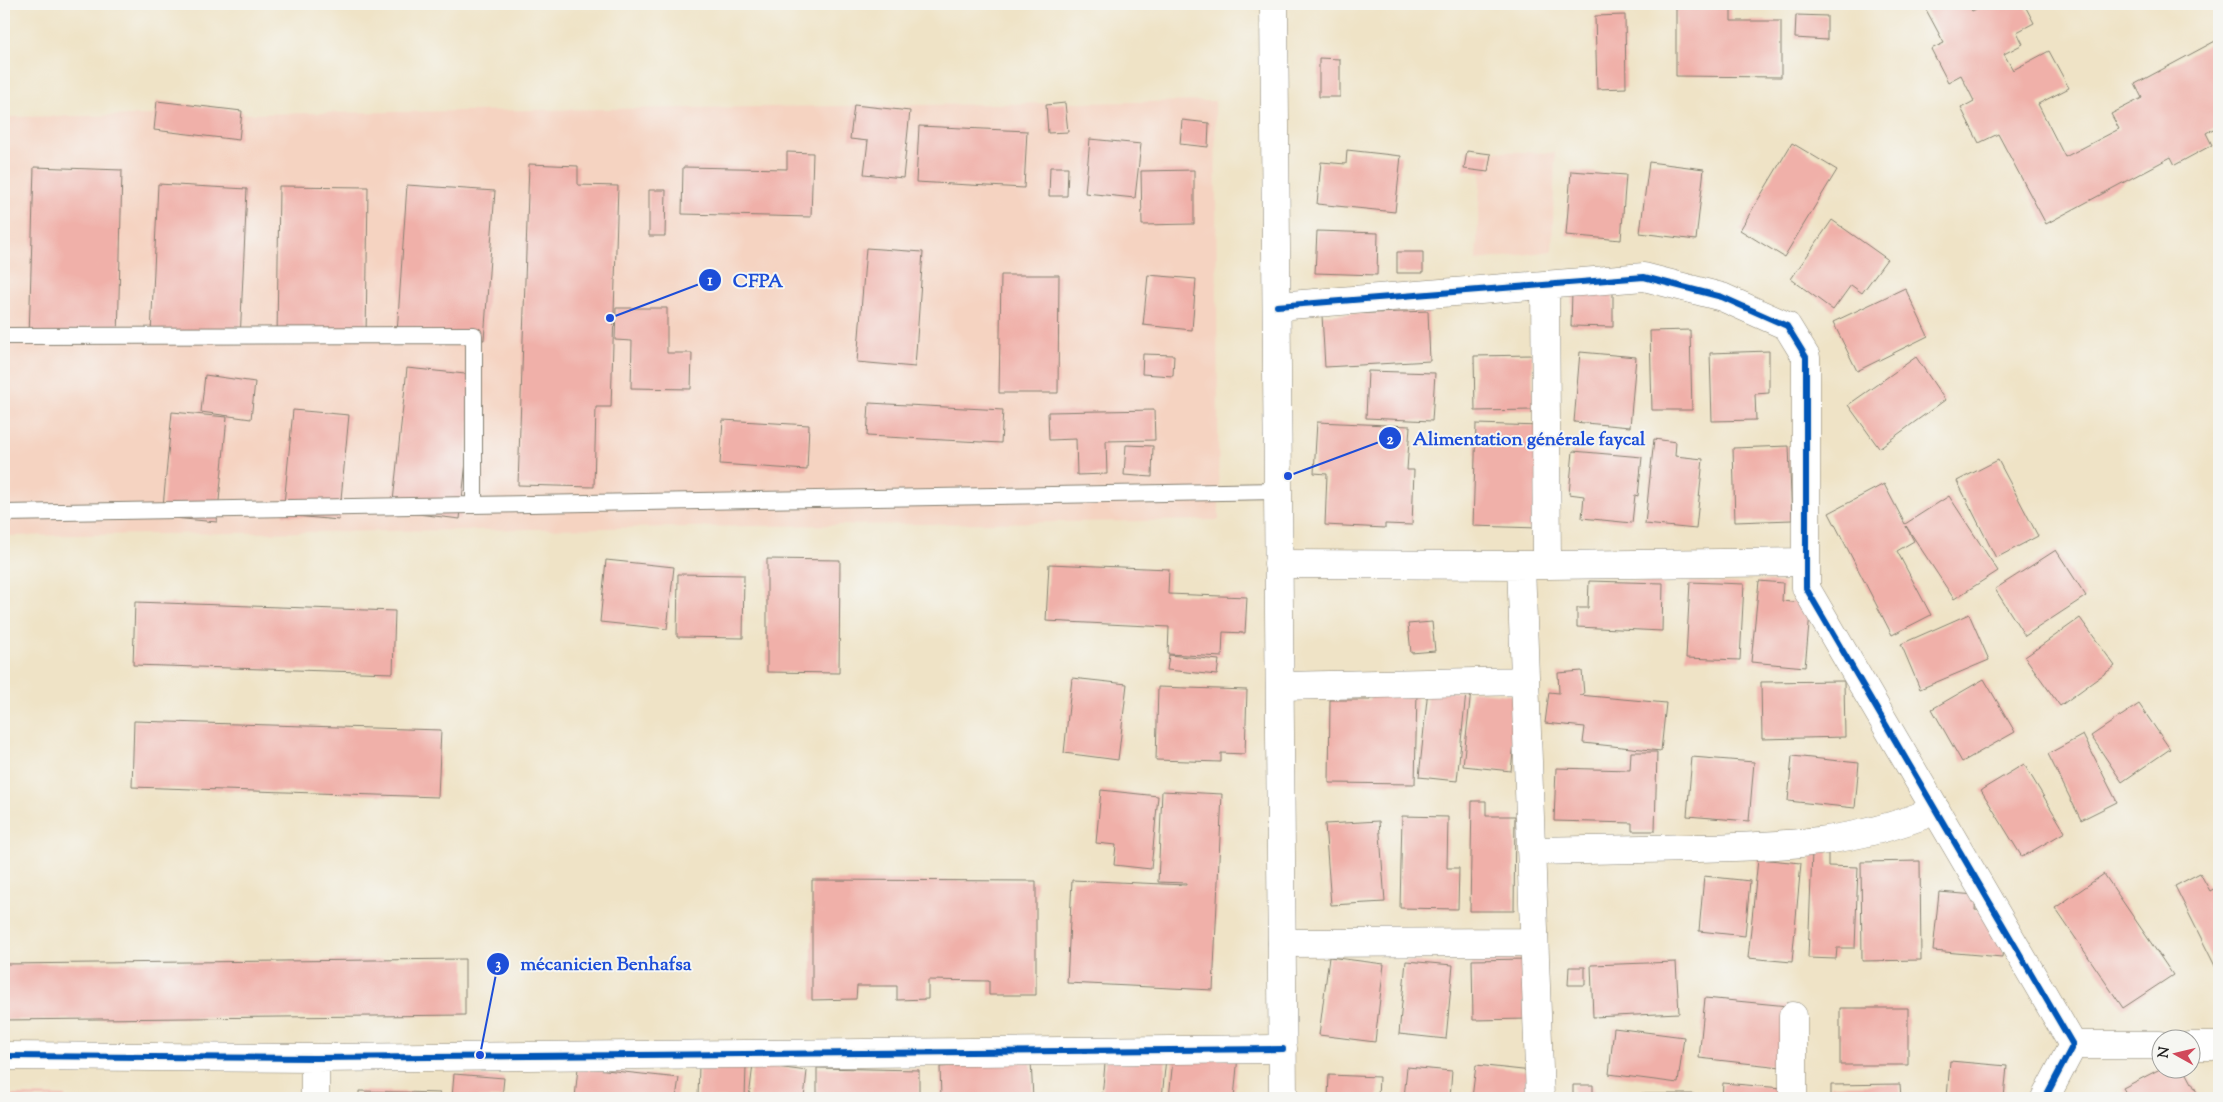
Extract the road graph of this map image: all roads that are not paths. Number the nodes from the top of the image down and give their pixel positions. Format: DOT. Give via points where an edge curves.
graph roads {
  1 [pos="1274,4"];
  2 [pos="1545,285"];
  3 [pos="1277,306"];
  4 [pos="4,336"];
  5 [pos="1278,491"];
  6 [pos="474,505"];
  7 [pos="4,513"];
  8 [pos="1806,562"];
  9 [pos="1278,564"];
  10 [pos="1534,565"];
  11 [pos="1525,681"];
  12 [pos="1280,686"];
  13 [pos="1936,810"];
  14 [pos="1531,851"];
  15 [pos="1534,942"];
  16 [pos="1282,943"];
  17 [pos="1793,1016"];
  18 [pos="2073,1045"];
  19 [pos="2150,1045"];
  20 [pos="2200,1046"];
  21 [pos="2219,1046"];
  22 [pos="1283,1049"];
  23 [pos="4,1056"];
  24 [pos="315,1058"];
  25 [pos="315,1098"];
  26 [pos="1283,1098"];
  27 [pos="1540,1098"];
  28 [pos="1793,1098"];
  29 [pos="2045,1098"];
  1 -- 3 [label="street"];
  2 -- 3 [label="street"];
  2 -- 8 [label="street" via="1644,277 1722,297 1787,326 1806,358"];
  2 -- 10 [label="street"];
  3 -- 5 [label="street"];
  4 -- 6 [label="lane" via="474,335"];
  5 -- 6 [label="lane"];
  5 -- 9 [label="street"];
  6 -- 7 [label="lane"];
  8 -- 10 [label="street"];
  8 -- 13 [label="street" via="1806,588"];
  9 -- 10 [label="street"];
  9 -- 12 [label="street"];
  10 -- 11 [label="street"];
  11 -- 12 [label="street"];
  11 -- 14 [label="street"];
  12 -- 16 [label="street"];
  13 -- 14 [label="street" via="1894,826 1790,846"];
  13 -- 18 [label="street"];
  14 -- 15 [label="street"];
  15 -- 16 [label="street"];
  15 -- 27 [label="street"];
  16 -- 22 [label="street"];
  17 -- 28 [label="street"];
  18 -- 19 [label="street"];
  18 -- 29 [label="street"];
  20 -- 21 [label="street"];
  22 -- 24 [label="street"];
  22 -- 26 [label="street"];
  23 -- 24 [label="street"];
  24 -- 25 [label="street"];
}
